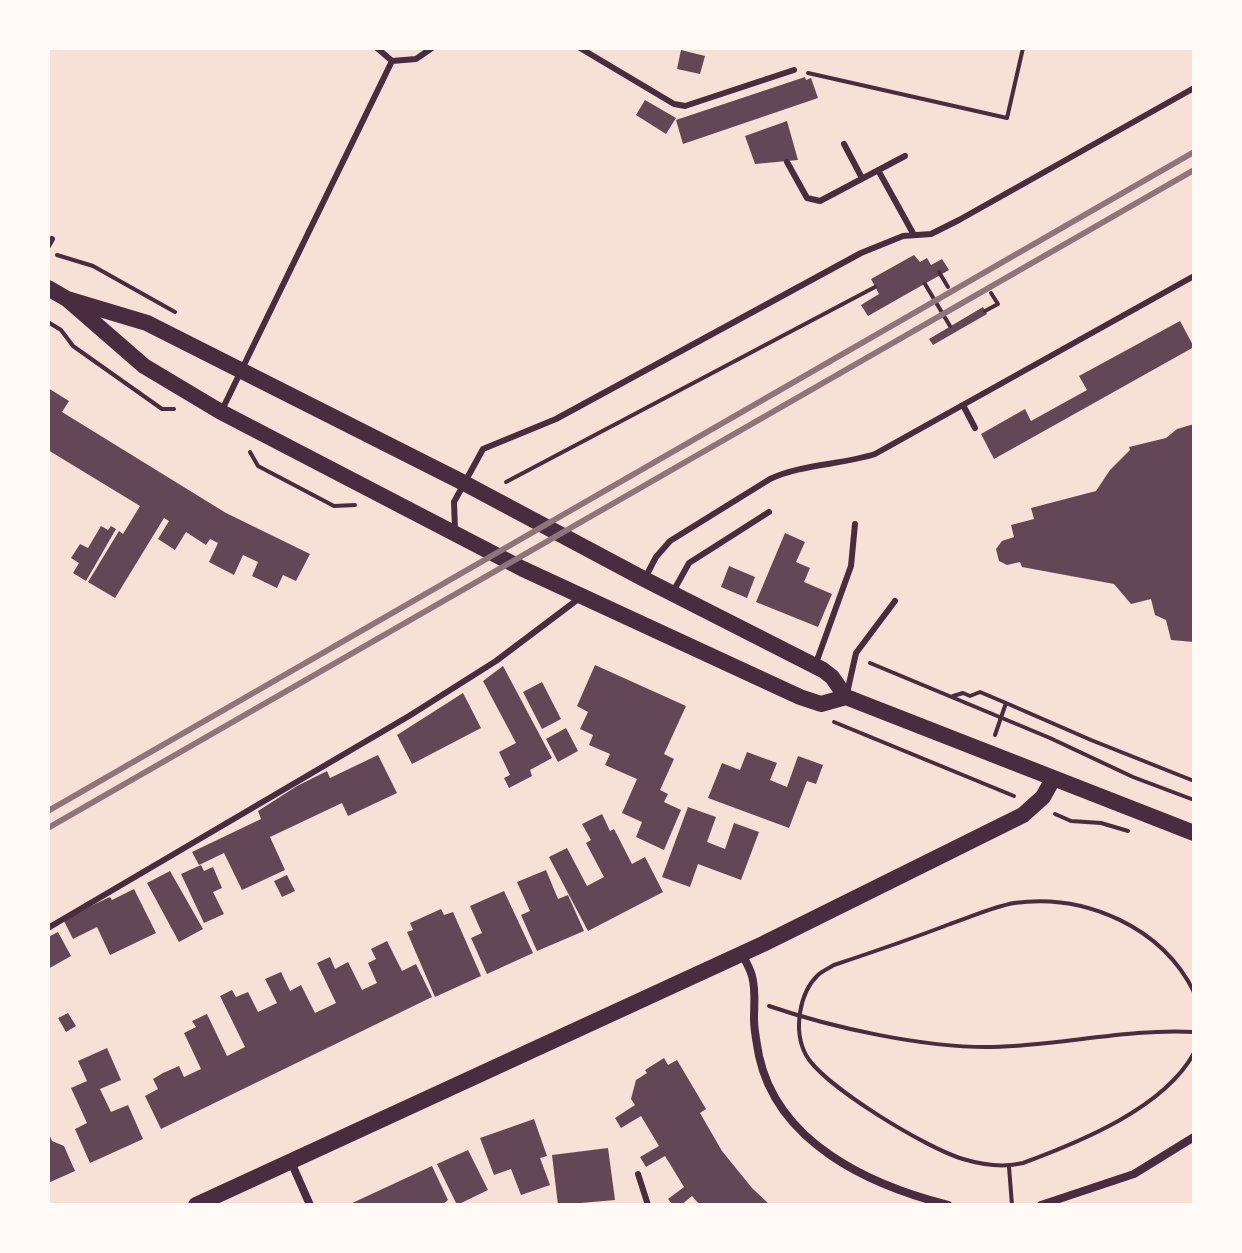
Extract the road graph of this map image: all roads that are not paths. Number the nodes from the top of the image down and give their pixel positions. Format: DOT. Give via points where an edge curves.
graph roads {
  1 [pos="377,48"];
  2 [pos="432,48"];
  3 [pos="580,48"];
  4 [pos="392,61"];
  5 [pos="794,70"];
  6 [pos="1194,88"];
  7 [pos="844,144"];
  8 [pos="905,156"];
  9 [pos="787,162"];
  10 [pos="878,170"];
  11 [pos="862,178"];
  12 [pos="914,235"];
  13 [pos="52,239"];
  14 [pos="48,246"];
  15 [pos="1194,276"];
  16 [pos="48,288"];
  17 [pos="67,299"];
  18 [pos="242,370"];
  19 [pos="963,405"];
  20 [pos="221,412"];
  21 [pos="975,428"];
  22 [pos="464,483"];
  23 [pos="769,512"];
  24 [pos="855,524"];
  25 [pos="455,532"];
  26 [pos="644,579"];
  27 [pos="672,593"];
  28 [pos="581,596"];
  29 [pos="895,601"];
  30 [pos="815,666"];
  31 [pos="846,697"];
  32 [pos="1053,779"];
  33 [pos="1194,833"];
  34 [pos="48,928"];
  35 [pos="742,953"];
  36 [pos="1194,1137"];
  37 [pos="291,1161"];
  38 [pos="638,1174"];
  39 [pos="196,1205"];
  40 [pos="310,1205"];
  41 [pos="648,1205"];
  42 [pos="948,1205"];
  43 [pos="1041,1205"];
  1 -- 4 [label="lane"];
  2 -- 4 [label="lane" via="416,59"];
  3 -- 5 [label="lane" via="685,106"];
  4 -- 18 [label="lane"];
  6 -- 12 [label="lane" via="996,201 931,234"];
  7 -- 11 [label="lane"];
  8 -- 10 [label="lane"];
  9 -- 11 [label="lane" via="813,201"];
  10 -- 11 [label="lane"];
  10 -- 12 [label="lane"];
  12 -- 22 [label="lane" via="861,253 556,419 483,449"];
  13 -- 14 [label="lane"];
  15 -- 19 [label="lane"];
  16 -- 17 [label="main road"];
  17 -- 18 [label="main road" via="147,323"];
  17 -- 20 [label="main road" via="144,366"];
  18 -- 20 [label="lane"];
  18 -- 22 [label="main road"];
  19 -- 21 [label="lane"];
  19 -- 26 [label="lane" via="875,454 770,479 670,541"];
  20 -- 25 [label="main road"];
  22 -- 25 [label="lane" via="454,502"];
  22 -- 26 [label="main road"];
  23 -- 27 [label="lane" via="689,563"];
  24 -- 30 [label="lane" via="851,566"];
  25 -- 28 [label="main road"];
  26 -- 27 [label="main road"];
  27 -- 30 [label="main road"];
  28 -- 31 [label="main road" via="800,697 821,704"];
  28 -- 34 [label="lane" via="496,661 409,716"];
  29 -- 31 [label="lane" via="856,653"];
  30 -- 31 [label="main road" via="832,677"];
  31 -- 32 [label="main road"];
  32 -- 33 [label="main road"];
  32 -- 35 [label="main road" via="1023,815"];
  35 -- 37 [label="main road"];
  35 -- 42 [label="street" via="752,976 760,1059 789,1119 811,1142 883,1185"];
  36 -- 43 [label="street" via="1134,1174"];
  37 -- 39 [label="main road"];
  37 -- 40 [label="street"];
  38 -- 41 [label="lane"];
}
